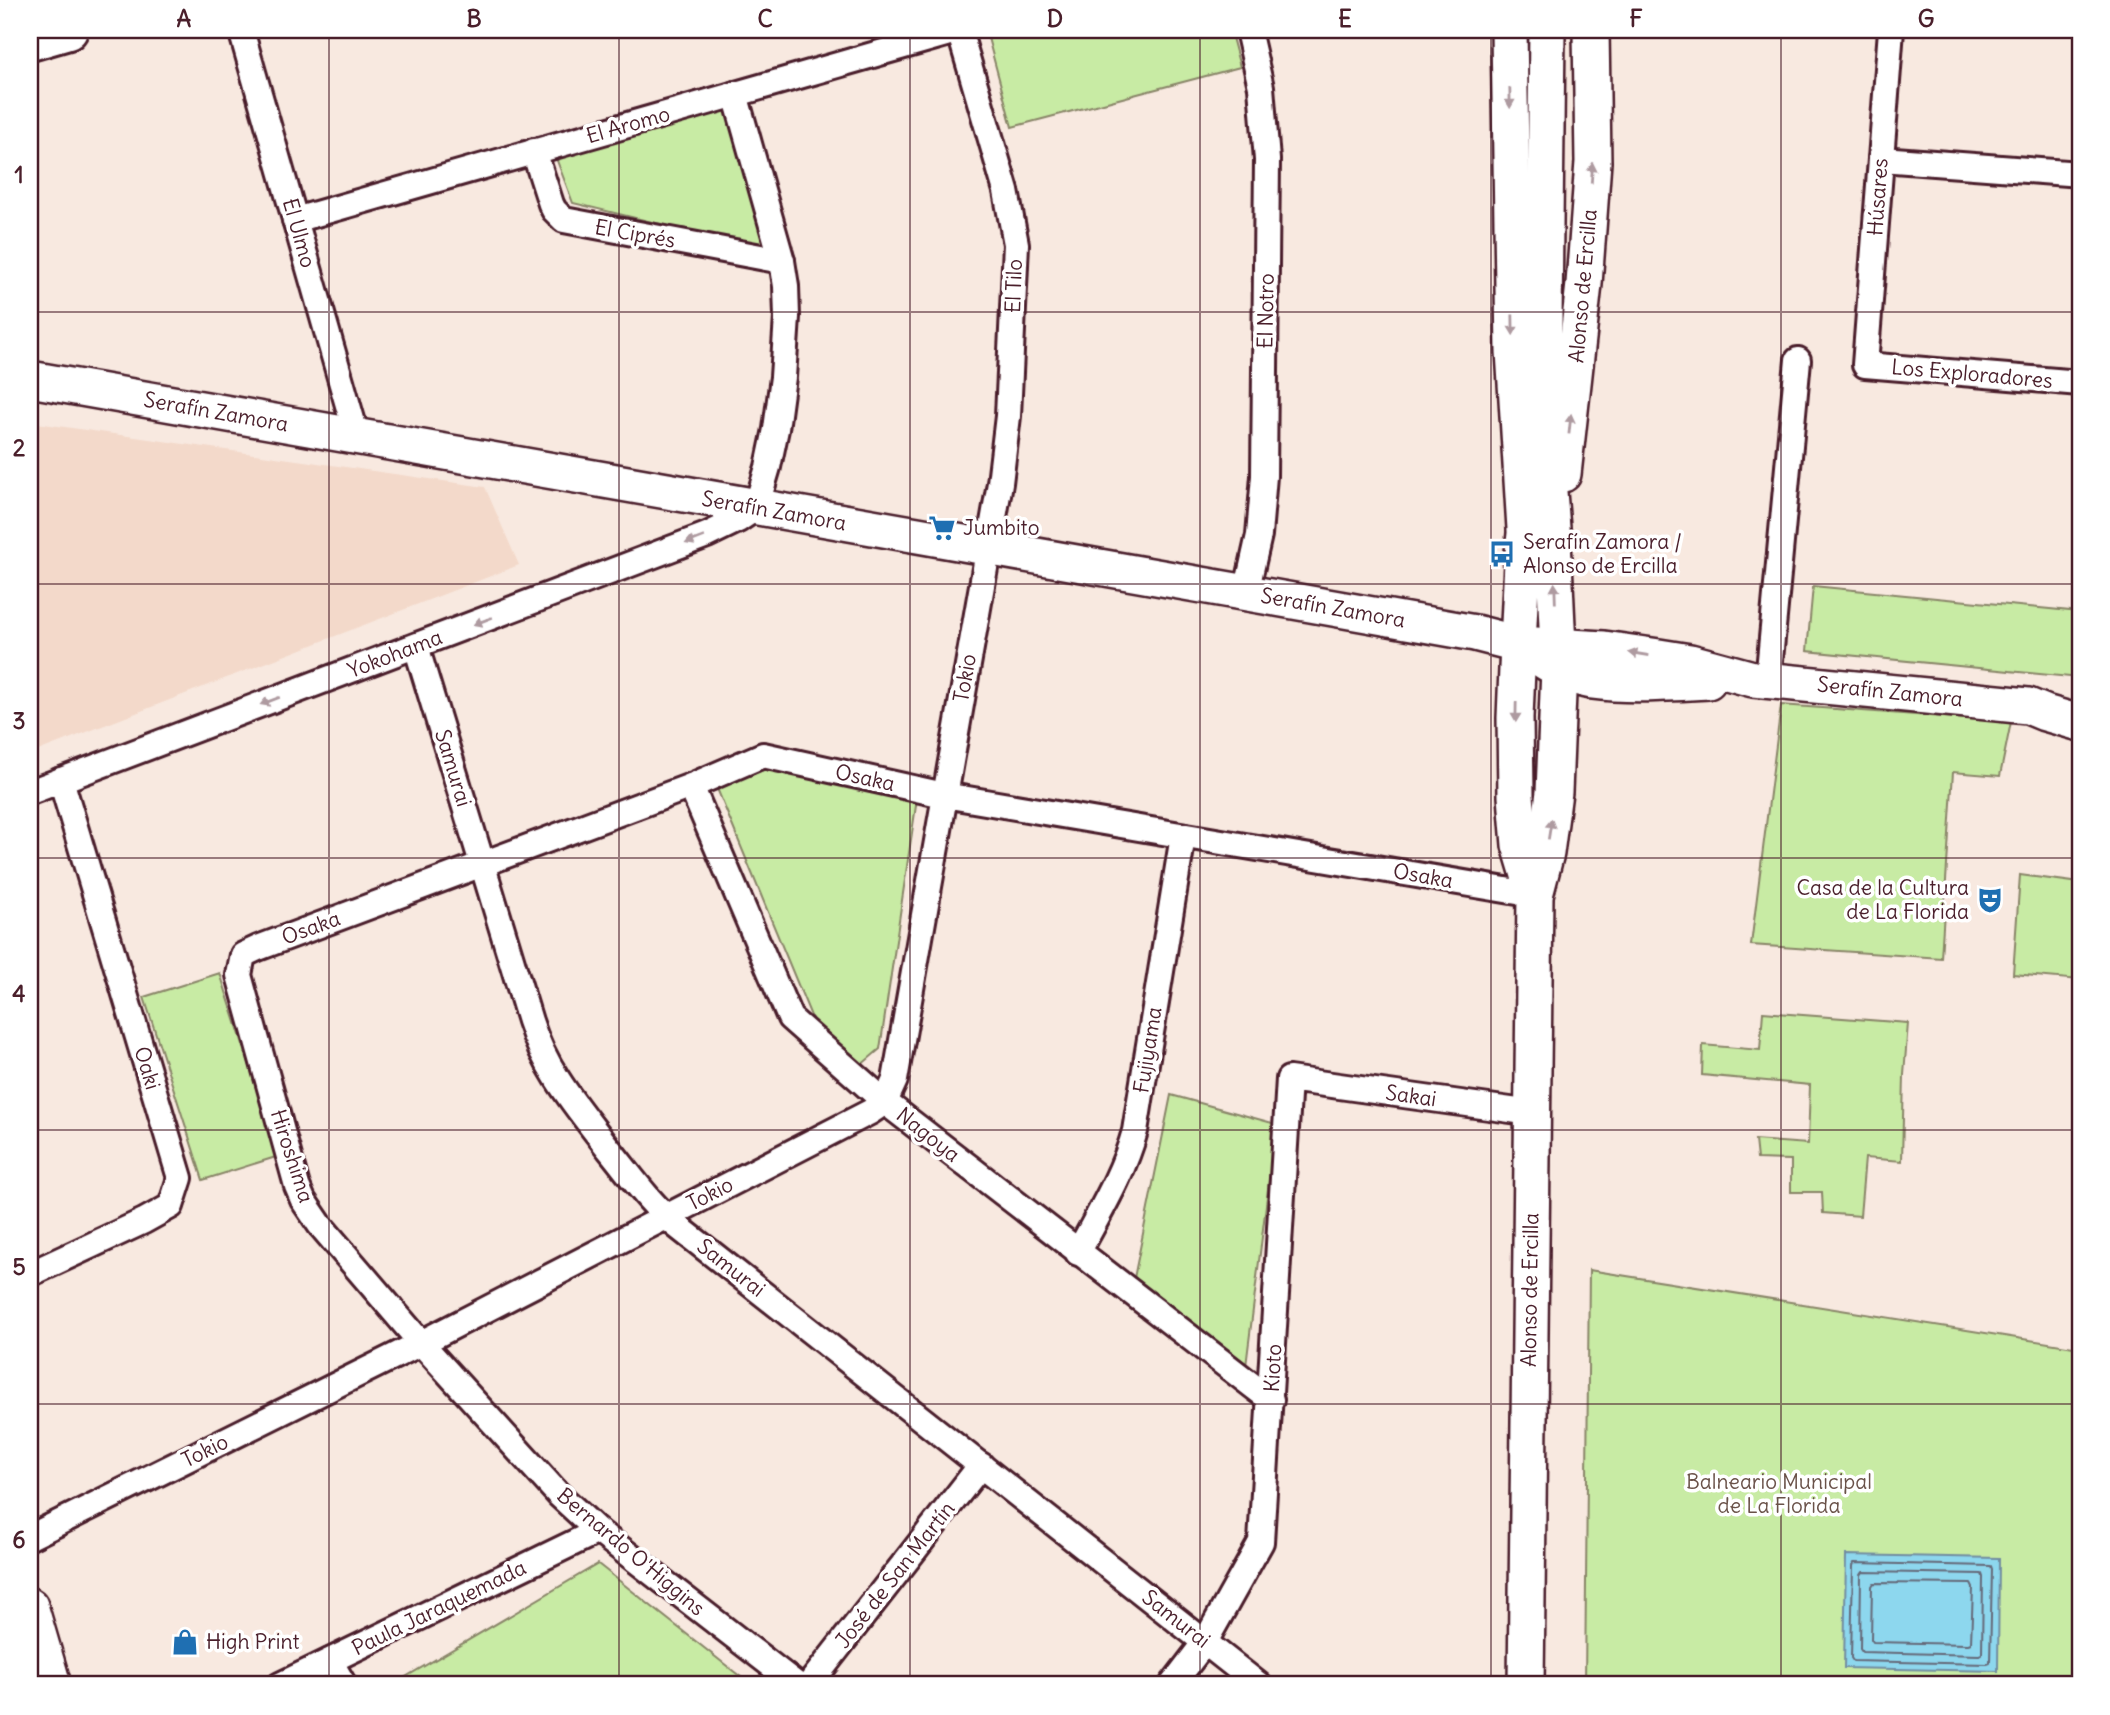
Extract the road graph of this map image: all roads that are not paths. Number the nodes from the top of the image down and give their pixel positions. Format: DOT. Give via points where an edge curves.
graph roads {
  1 [pos="241,30"];
  2 [pos="960,30"];
  3 [pos="1248,30"];
  4 [pos="1509,30"];
  5 [pos="1547,30"];
  6 [pos="1591,30"];
  7 [pos="1891,30"];
  8 [pos="735,94"];
  9 [pos="534,151"];
  10 [pos="1881,159"];
  11 [pos="2080,174"];
  12 [pos="295,220"];
  13 [pos="782,261"];
  14 [pos="1797,360"];
  15 [pos="1864,365"];
  16 [pos="30,379"];
  17 [pos="2080,383"];
  18 [pos="357,437"];
  19 [pos="756,508"];
  20 [pos="1539,535"];
  21 [pos="988,548"];
  22 [pos="1246,593"];
  23 [pos="1518,644"];
  24 [pos="416,646"];
  25 [pos="1558,658"];
  26 [pos="1761,680"];
  27 [pos="2080,698"];
  28 [pos="2028,706"];
  29 [pos="2080,723"];
  30 [pos="61,780"];
  31 [pos="691,786"];
  32 [pos="30,792"];
  33 [pos="944,795"];
  34 [pos="1183,836"];
  35 [pos="482,864"];
  36 [pos="1535,895"];
  37 [pos="239,975"];
  38 [pos="1289,1079"];
  39 [pos="885,1102"];
  40 [pos="1532,1112"];
  41 [pos="666,1216"];
  42 [pos="1078,1252"];
  43 [pos="30,1274"];
  44 [pos="421,1343"];
  45 [pos="1271,1400"];
  46 [pos="981,1465"];
  47 [pos="598,1531"];
  48 [pos="30,1537"];
  49 [pos="30,1606"];
  50 [pos="1205,1642"];
  51 [pos="330,1661"];
  52 [pos="54,1685"];
  53 [pos="280,1685"];
  54 [pos="344,1685"];
  55 [pos="797,1685"];
  56 [pos="809,1685"];
  57 [pos="1172,1685"];
  58 [pos="1259,1685"];
  59 [pos="1526,1685"];
  1 -- 12 [label="street, El Ulmo"];
  2 -- 8 [label="street, El Aromo"];
  2 -- 21 [label="street, El Tilo" via="1006,191 1016,244 1008,416"];
  3 -- 22 [label="street, El Notro" via="1261,87 1267,160 1264,476 1259,535"];
  4 -- 20 [label="street, Alonso de Ercilla, one-way" via="1514,351"];
  5 -- 20 [label="street, Alonso de Ercilla"];
  20 -- 6 [label="street, Alonso de Ercilla, one-way" via="1567,446 1592,162"];
  7 -- 10 [label="street, Húsares"];
  8 -- 9 [label="street, El Aromo"];
  8 -- 13 [label="street"];
  9 -- 12 [label="street, El Aromo"];
  9 -- 13 [label="street, El Ciprés" via="551,204 564,220"];
  10 -- 11 [label="street"];
  10 -- 15 [label="street, Húsares"];
  12 -- 18 [label="street, El Ulmo"];
  13 -- 19 [label="street" via="787,301 783,377 776,429"];
  14 -- 26 [label="street"];
  15 -- 17 [label="street, Los Exploradores"];
  16 -- 18 [label="street, Serafín Zamora"];
  18 -- 19 [label="street, Serafín Zamora"];
  19 -- 21 [label="street, Serafín Zamora"];
  19 -- 24 [label="street, Yokohama, one-way" via="707,535"];
  20 -- 23 [label="street, Alonso de Ercilla"];
  25 -- 20 [label="street, Alonso de Ercilla, one-way"];
  21 -- 22 [label="street, Serafín Zamora"];
  21 -- 33 [label="street, Tokio"];
  22 -- 23 [label="street, Serafín Zamora"];
  23 -- 25 [label="street, Serafín Zamora"];
  23 -- 36 [label="street, Alonso de Ercilla, one-way" via="1517,821"];
  24 -- 30 [label="street, Yokohama, one-way"];
  24 -- 35 [label="street, Samurai"];
  25 -- 26 [label="street, Serafín Zamora" via="1604,649"];
  36 -- 25 [label="street, Alonso de Ercilla, one-way" via="1554,792"];
  26 -- 28 [label="street, Serafín Zamora"];
  27 -- 28 [label="street, Serafín Zamora"];
  28 -- 29 [label="street, Serafín Zamora"];
  30 -- 32 [label="street, Yokohama"];
  30 -- 43 [label="street, Oaki" via="180,1178 171,1206"];
  31 -- 33 [label="street, Osaka" via="763,755"];
  31 -- 35 [label="street, Osaka"];
  31 -- 39 [label="street, Nagoya" via="790,1018"];
  33 -- 34 [label="street, Osaka"];
  33 -- 39 [label="street, Tokio" via="895,1080"];
  34 -- 36 [label="street, Osaka"];
  34 -- 42 [label="street, Fujiyama" via="1135,1131 1120,1175"];
  35 -- 37 [label="street, Osaka" via="258,948 243,955"];
  35 -- 41 [label="street, Samurai" via="542,1055 558,1083"];
  36 -- 40 [label="street, Alonso de Ercilla"];
  37 -- 44 [label="street, Hiroshima" via="303,1200"];
  38 -- 40 [label="street, Sakai"];
  38 -- 45 [label="street, Kioto"];
  39 -- 41 [label="street, Tokio"];
  39 -- 42 [label="street, Nagoya"];
  40 -- 59 [label="street, Alonso de Ercilla"];
  41 -- 44 [label="street, Tokio"];
  41 -- 46 [label="street, Samurai"];
  42 -- 45 [label="street, Nagoya"];
  44 -- 47 [label="street, Bernardo O'Higgins" via="559,1495"];
  44 -- 48 [label="street, Tokio"];
  45 -- 50 [label="street, Kioto" via="1261,1542"];
  46 -- 50 [label="street, Samurai"];
  46 -- 56 [label="street, José de San Martín"];
  47 -- 51 [label="street, Paula Jaraquemada"];
  47 -- 55 [label="street, Bernardo O'Higgins"];
  49 -- 52 [label="street"];
  50 -- 57 [label="street, Kioto"];
  50 -- 58 [label="street, Samurai"];
  51 -- 53 [label="street, Paula Jaraquemada"];
  51 -- 54 [label="street"];
}
